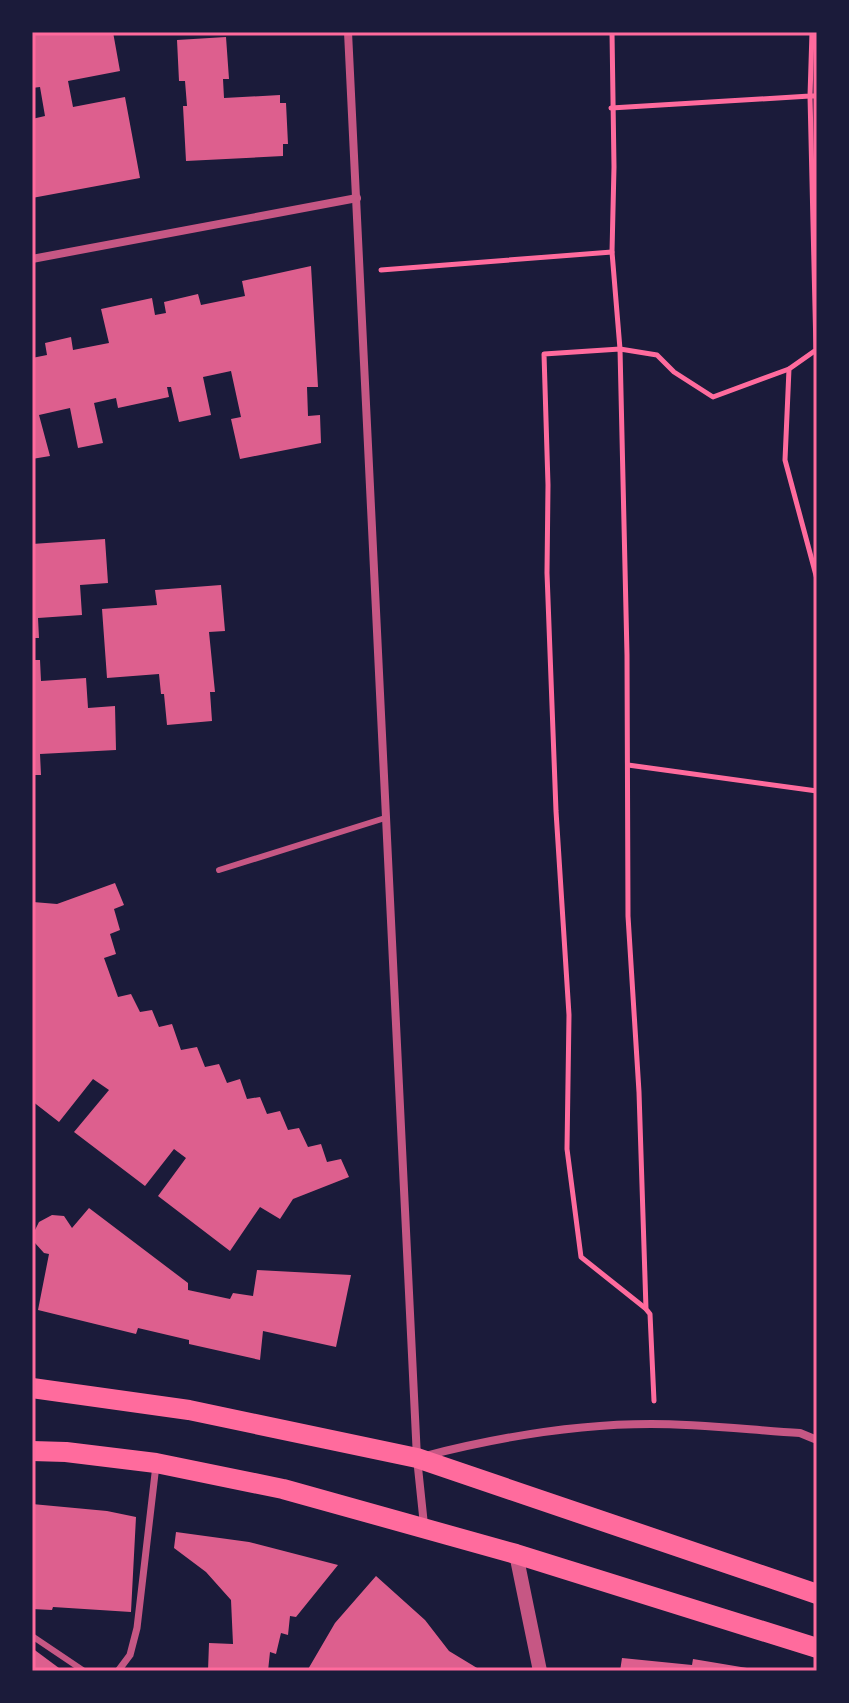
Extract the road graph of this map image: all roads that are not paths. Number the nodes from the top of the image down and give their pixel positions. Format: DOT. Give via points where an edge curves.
graph roads {
  1 [pos="348,32"];
  2 [pos="357,198"];
  3 [pos="32,259"];
  4 [pos="385,818"];
  5 [pos="219,870"];
  6 [pos="32,1388"];
  7 [pos="817,1440"];
  8 [pos="32,1451"];
  9 [pos="417,1458"];
  10 [pos="156,1463"];
  11 [pos="424,1528"];
  12 [pos="516,1554"];
  13 [pos="817,1594"];
  14 [pos="32,1636"];
  15 [pos="817,1648"];
  16 [pos="84,1671"];
  17 [pos="118,1671"];
  18 [pos="540,1671"];
  1 -- 2 [label="street"];
  2 -- 3 [label="street"];
  2 -- 4 [label="street"];
  4 -- 5 [label="lane"];
  4 -- 9 [label="street"];
  6 -- 9 [label="main road" via="189,1410"];
  7 -- 9 [label="street" via="771,1431 602,1426 504,1437"];
  8 -- 10 [label="main road"];
  9 -- 11 [label="street"];
  9 -- 13 [label="main road"];
  10 -- 11 [label="main road" via="283,1489"];
  10 -- 17 [label="street" via="137,1628 130,1655"];
  11 -- 12 [label="main road"];
  12 -- 15 [label="main road"];
  12 -- 18 [label="street"];
  14 -- 16 [label="lane"];
}
